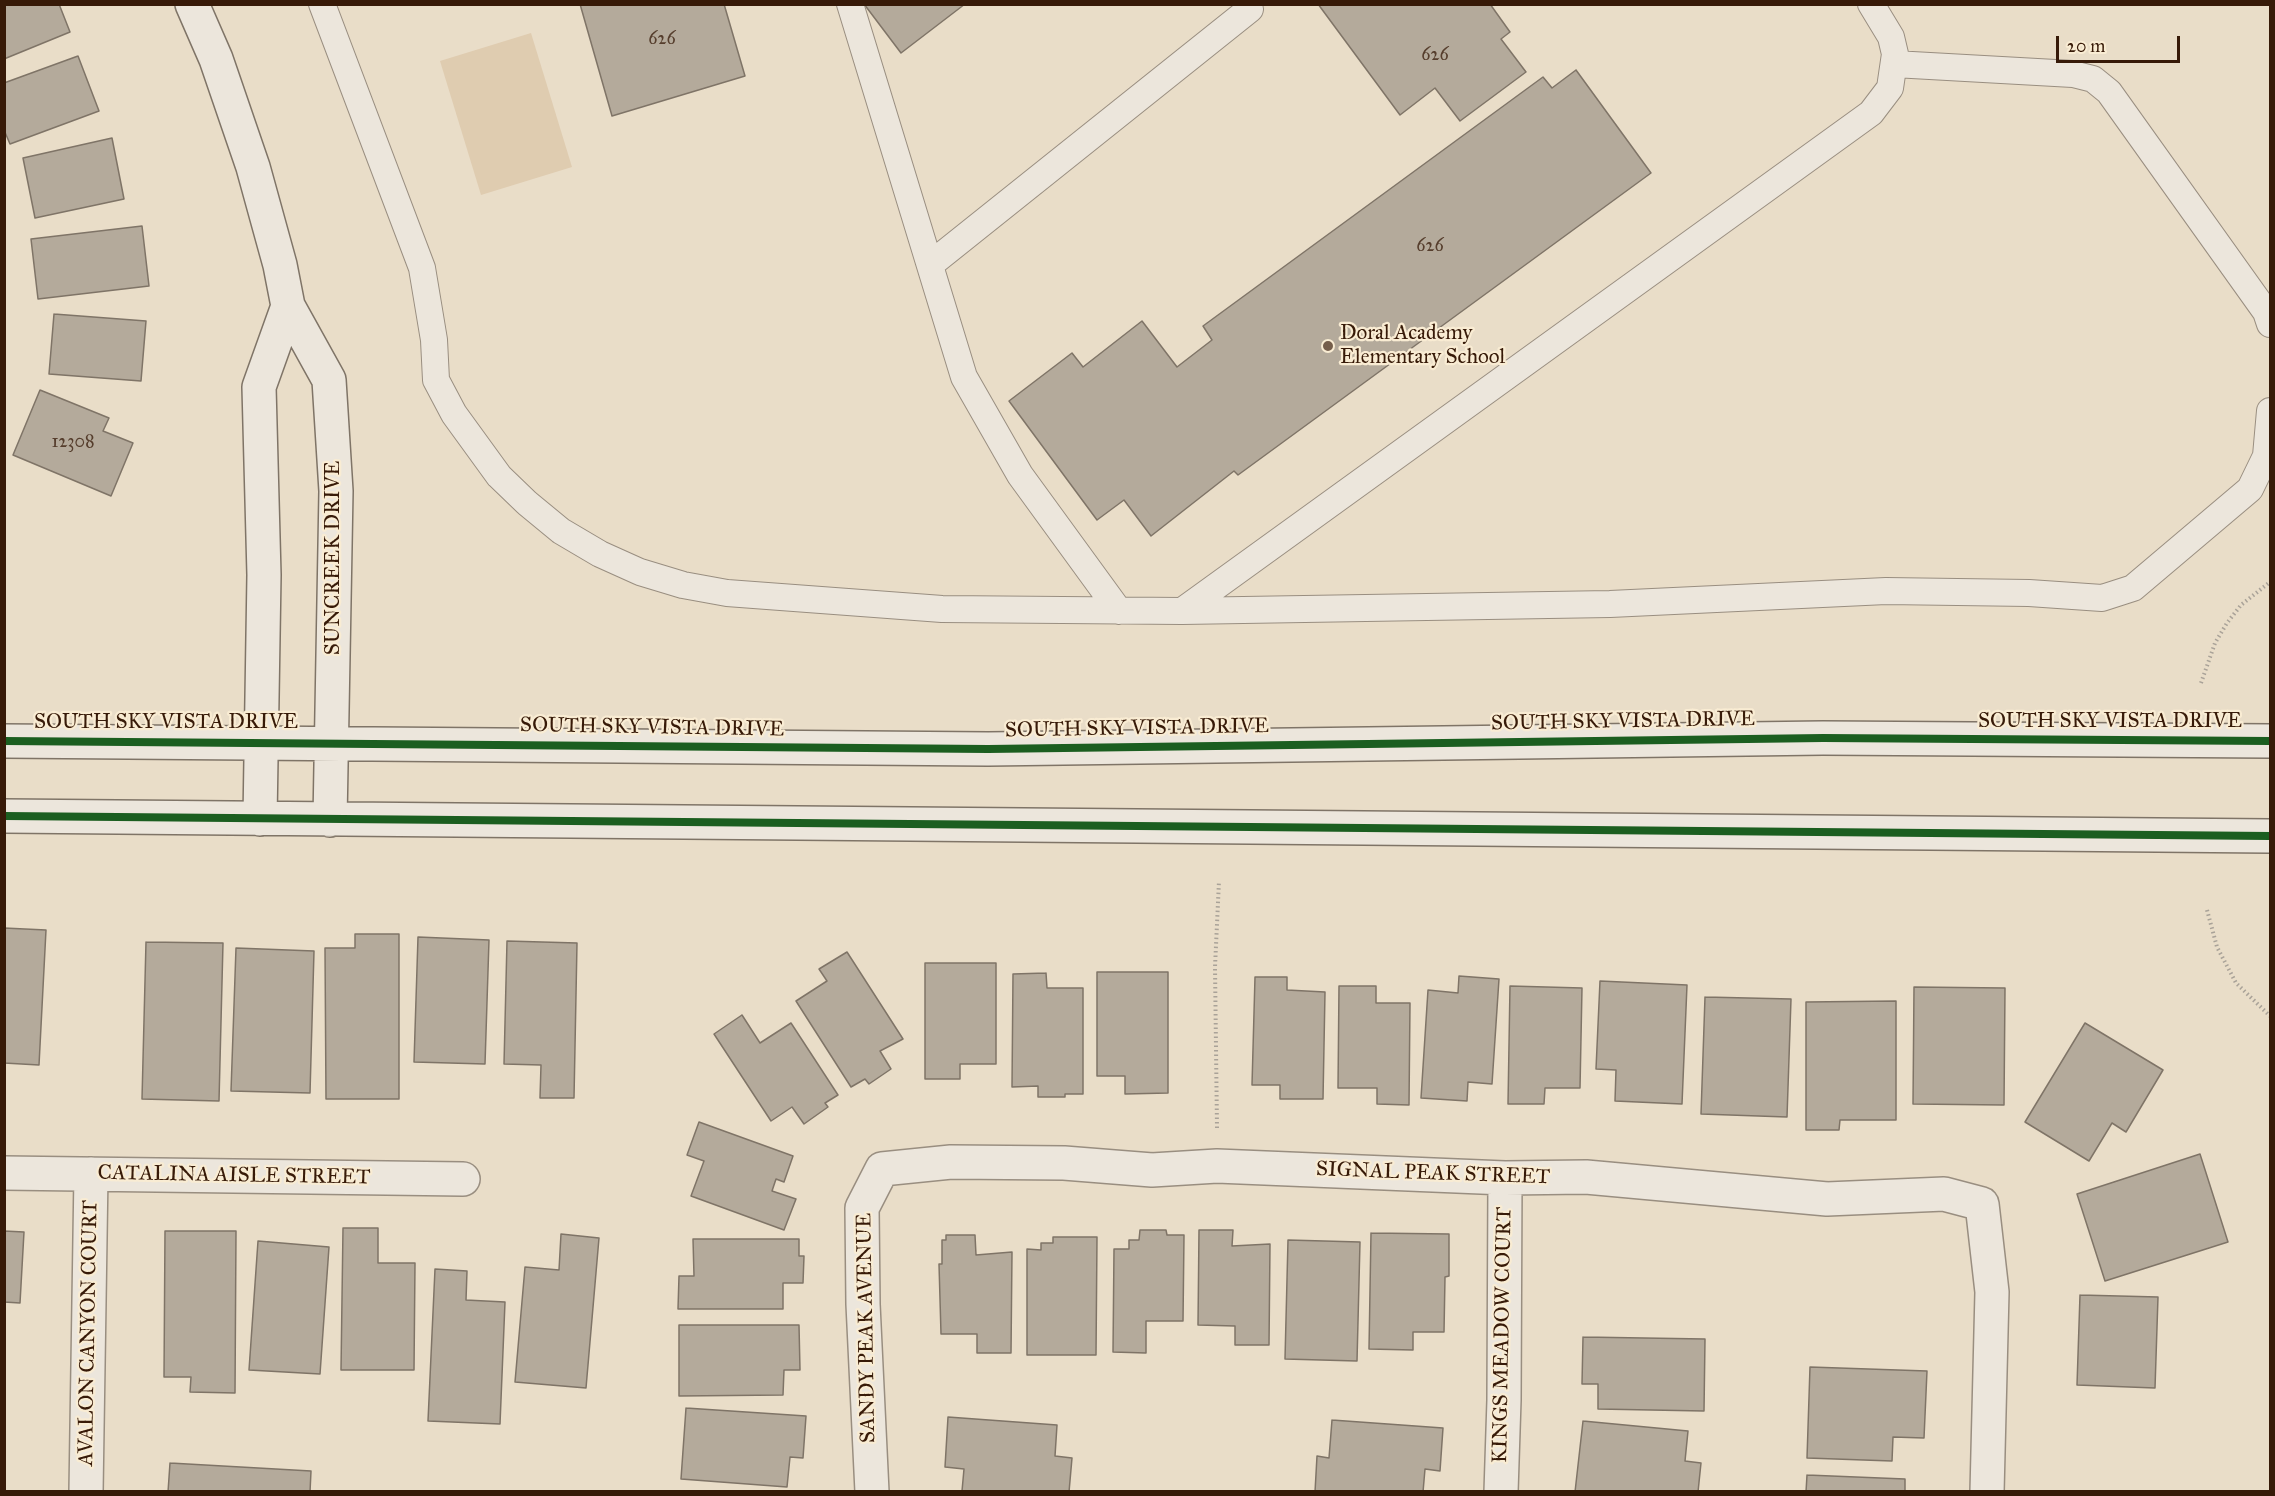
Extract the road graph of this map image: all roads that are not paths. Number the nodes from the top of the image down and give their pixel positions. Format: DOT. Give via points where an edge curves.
graph roads {
  1 [pos="192,4"];
  2 [pos="322,4"];
  3 [pos="850,4"];
  4 [pos="1871,4"];
  5 [pos="1250,9"];
  6 [pos="1894,63"];
  7 [pos="931,264"];
  8 [pos="288,306"];
  9 [pos="2271,324"];
  10 [pos="2271,411"];
  11 [pos="1119,611"];
  12 [pos="1182,611"];
  13 [pos="4,741"];
  14 [pos="2271,741"];
  15 [pos="261,742"];
  16 [pos="332,742"];
  17 [pos="4,816"];
  18 [pos="260,819"];
  19 [pos="330,820"];
  20 [pos="2271,836"];
  21 [pos="882,1169"];
  22 [pos="4,1173"];
  23 [pos="91,1174"];
  24 [pos="1505,1178"];
  25 [pos="463,1179"];
  26 [pos="86,1491"];
  27 [pos="872,1491"];
  28 [pos="1501,1491"];
  29 [pos="1987,1491"];
  1 -- 8 [label="main road, SUNCREEK DRIVE" via="216,59 253,167"];
  2 -- 11 [label="lane" via="419,259 427,293 436,380 454,414 500,476 561,531 640,572 727,593 942,609"];
  3 -- 7 [label="lane"];
  4 -- 6 [label="lane" via="1891,37"];
  5 -- 7 [label="lane"];
  6 -- 9 [label="lane" via="2073,74 2093,79 2109,92"];
  6 -- 12 [label="lane" via="1890,88 1872,113"];
  7 -- 11 [label="lane" via="964,376 1020,475"];
  8 -- 15 [label="main road" via="259,387 264,574"];
  8 -- 16 [label="main road, SUNCREEK DRIVE" via="329,380 336,491"];
  10 -- 12 [label="lane" via="2266,456 2250,489 2133,588 2102,598 1886,591 1610,604"];
  11 -- 12 [label="lane"];
  13 -- 15 [label="main road, SOUTH SKY VISTA DRIVE"];
  14 -- 16 [label="main road, SOUTH SKY VISTA DRIVE" via="1823,738 988,750"];
  15 -- 16 [label="main road, SOUTH SKY VISTA DRIVE"];
  15 -- 18 [label="main road"];
  16 -- 19 [label="main road, SUNCREEK DRIVE"];
  17 -- 18 [label="main road"];
  18 -- 19 [label="main road"];
  19 -- 20 [label="main road"];
  21 -- 24 [label="main road, SIGNAL PEAK STREET" via="951,1162 1152,1170 1217,1166"];
  21 -- 27 [label="main road, SANDY PEAK AVENUE" via="862,1208"];
  22 -- 23 [label="main road, CATALINA AISLE STREET"];
  23 -- 25 [label="main road, CATALINA AISLE STREET"];
  23 -- 26 [label="main road, AVALON CANYON COURT"];
  24 -- 28 [label="main road, KINGS MEADOW COURT"];
  24 -- 29 [label="main road, SIGNAL PEAK STREET" via="1586,1178 1827,1199 1944,1194 1982,1204 1992,1292"];
}
